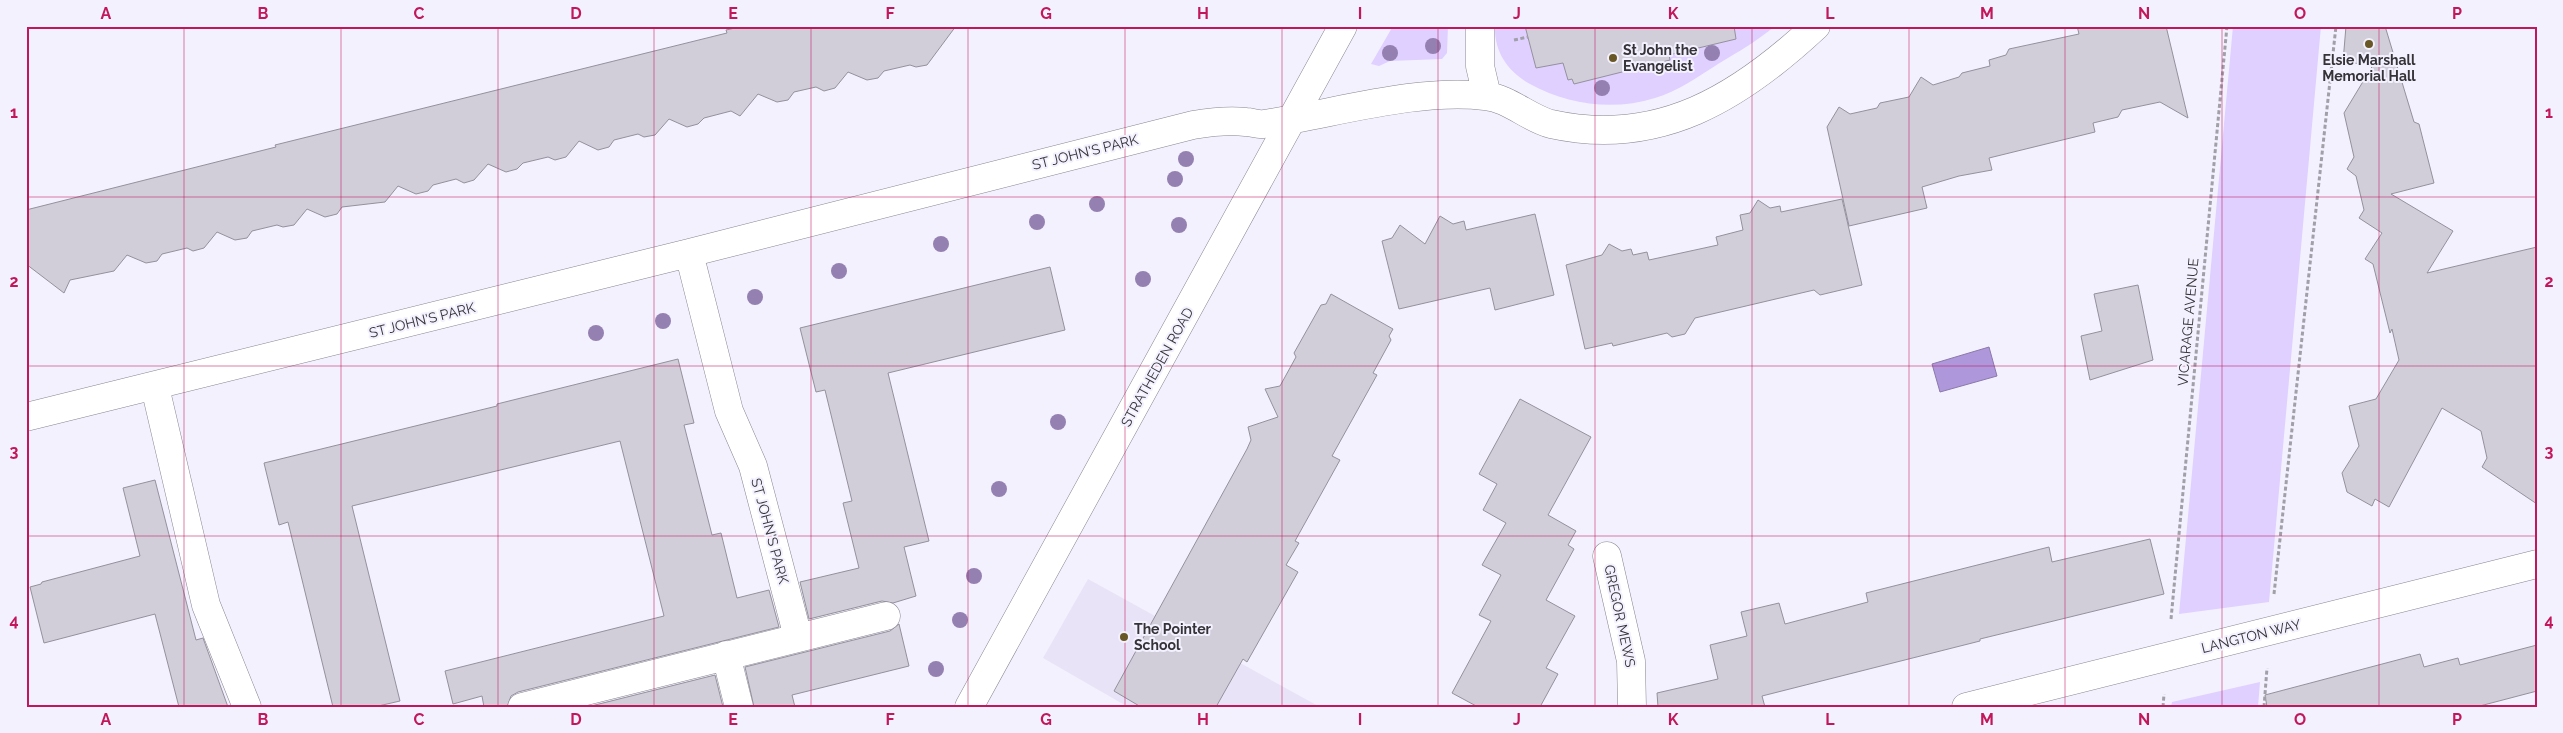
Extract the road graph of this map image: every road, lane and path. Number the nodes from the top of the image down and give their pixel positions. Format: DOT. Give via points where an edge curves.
graph roads {
  1 [pos="1343,26"];
  2 [pos="1480,26"];
  3 [pos="1816,26"];
  4 [pos="2227,26"];
  5 [pos="2336,26"];
  6 [pos="1487,96"];
  7 [pos="1292,119"];
  8 [pos="688,253"];
  9 [pos="155,387"];
  10 [pos="26,417"];
  11 [pos="1607,556"];
  12 [pos="2537,564"];
  13 [pos="2274,595"];
  14 [pos="886,616"];
  15 [pos="2172,619"];
  16 [pos="798,637"];
  17 [pos="726,655"];
  18 [pos="2267,667"];
  19 [pos="247,707"];
  20 [pos="522,707"];
  21 [pos="739,707"];
  22 [pos="969,707"];
  23 [pos="1632,707"];
  24 [pos="1966,707"];
  25 [pos="2264,707"];
  1 -- 7 [label="street, STRATHEDEN ROAD"];
  2 -- 6 [label="street" via="1480,66"];
  3 -- 6 [label="street, ST JOHN'S PARK" via="1786,54 1717,100 1680,117 1643,128 1609,130 1549,123"];
  4 -- 15 [label="path, VICARAGE AVENUE"];
  5 -- 13 [label="path"];
  6 -- 7 [label="street, ST JOHN'S PARK" via="1403,100"];
  7 -- 8 [label="street, ST JOHN'S PARK" via="1261,125 1218,120 1193,125"];
  7 -- 22 [label="street, STRATHEDEN ROAD"];
  8 -- 9 [label="street, ST JOHN'S PARK"];
  8 -- 16 [label="street, ST JOHN'S PARK" via="729,411 753,466"];
  9 -- 10 [label="street, ST JOHN'S PARK"];
  9 -- 19 [label="street" via="206,605"];
  11 -- 23 [label="street, GREGOR MEWS" via="1631,661"];
  12 -- 24 [label="street, LANGTON WAY"];
  14 -- 16 [label="street"];
  16 -- 17 [label="street"];
  17 -- 20 [label="street"];
  17 -- 21 [label="street"];
  18 -- 25 [label="path"];
}
